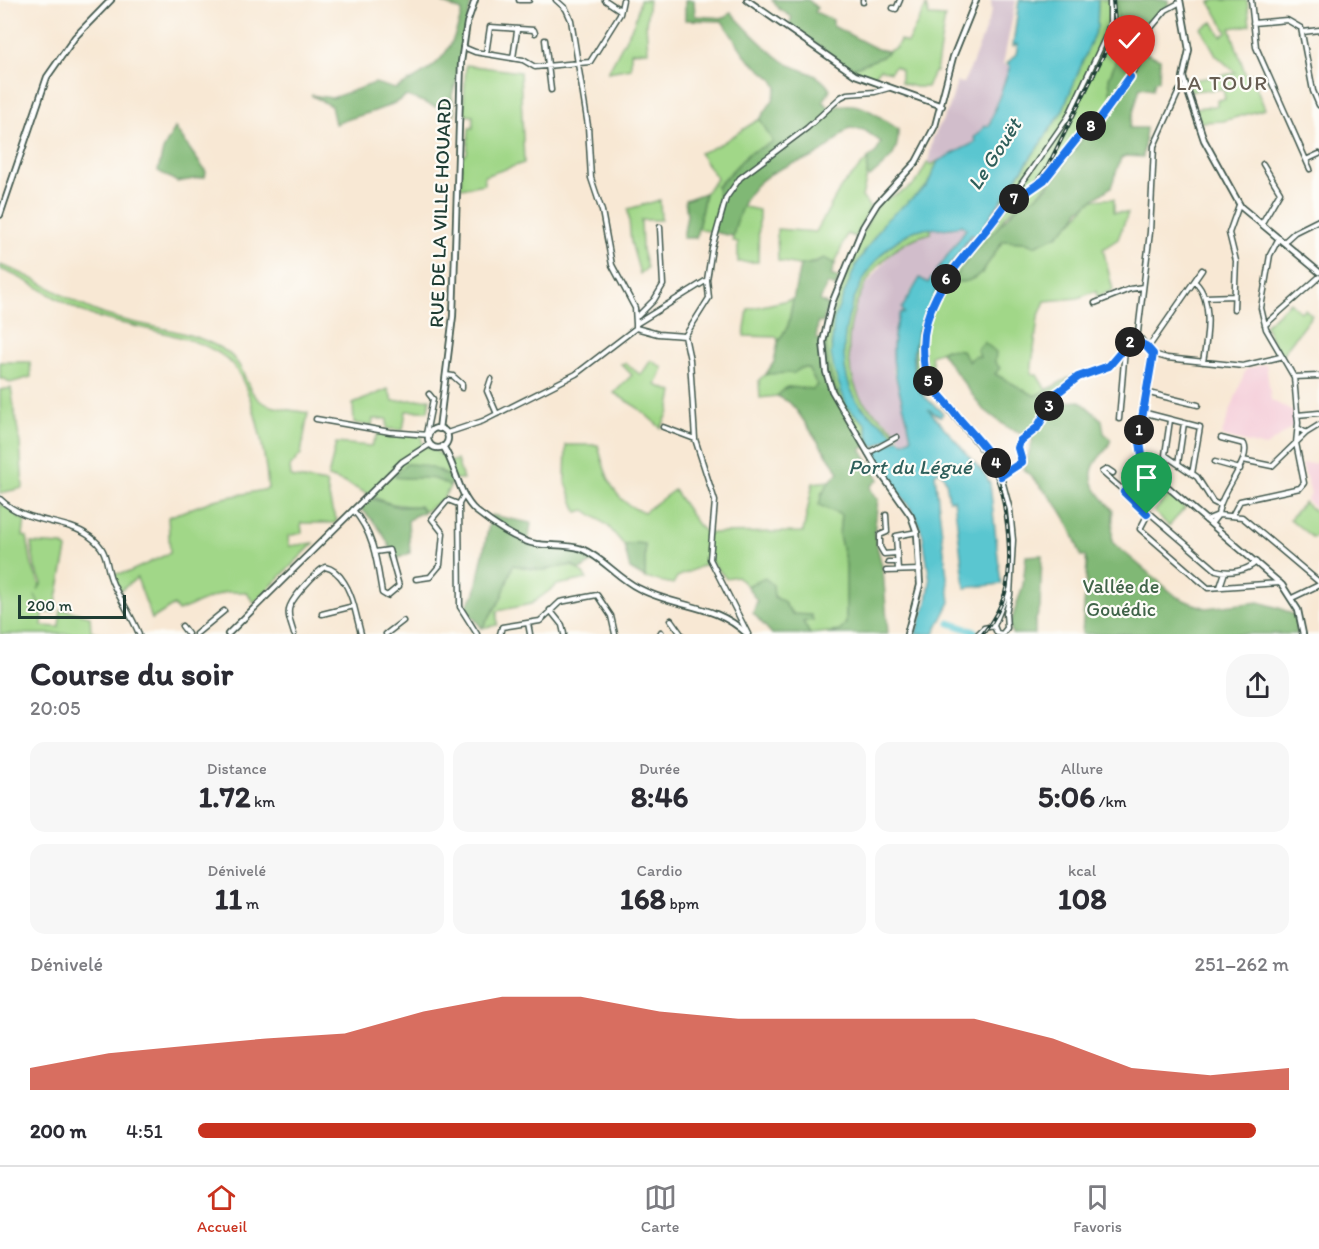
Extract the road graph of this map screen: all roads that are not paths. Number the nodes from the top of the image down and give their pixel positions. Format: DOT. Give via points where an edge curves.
graph roads {
  1 [pos="111,0"];
  2 [pos="475,0"];
  3 [pos="519,0"];
  4 [pos="529,0"];
  5 [pos="558,0"];
  6 [pos="605,0"];
  7 [pos="623,0"];
  8 [pos="747,0"];
  9 [pos="900,0"];
  10 [pos="976,0"];
  11 [pos="1110,0"];
  12 [pos="1251,0"];
  13 [pos="1179,2"];
  14 [pos="893,8"];
  15 [pos="620,10"];
  16 [pos="1253,23"];
  17 [pos="1319,30"];
  18 [pos="517,31"];
  19 [pos="1303,32"];
  20 [pos="535,33"];
  21 [pos="545,40"];
  22 [pos="463,47"];
  23 [pos="475,52"];
  24 [pos="486,54"];
  25 [pos="462,55"];
  26 [pos="513,58"];
  27 [pos="578,63"];
  28 [pos="548,66"];
  29 [pos="1185,86"];
  30 [pos="889,88"];
  31 [pos="551,90"];
  32 [pos="1319,105"];
  33 [pos="942,106"];
  34 [pos="1319,154"];
  35 [pos="1306,160"];
  36 [pos="1263,164"];
  37 [pos="1310,169"];
  38 [pos="1017,189"];
  39 [pos="1025,193"];
  40 [pos="1008,200"];
  41 [pos="1239,205"];
  42 [pos="0,215"];
  43 [pos="1319,220"];
  44 [pos="1262,223"];
  45 [pos="660,227"];
  46 [pos="1279,237"];
  47 [pos="1284,242"];
  48 [pos="1202,270"];
  49 [pos="1319,274"];
  50 [pos="707,280"];
  51 [pos="1195,282"];
  52 [pos="1143,287"];
  53 [pos="1234,296"];
  54 [pos="1205,297"];
  55 [pos="1095,303"];
  56 [pos="1234,309"];
  57 [pos="638,316"];
  58 [pos="1265,325"];
  59 [pos="636,326"];
  60 [pos="1137,334"];
  61 [pos="686,336"];
  62 [pos="1132,339"];
  63 [pos="1147,347"];
  64 [pos="1125,348"];
  65 [pos="1153,354"];
  66 [pos="1281,357"];
  67 [pos="1203,362"];
  68 [pos="445,375"];
  69 [pos="1319,376"];
  70 [pos="1293,377"];
  71 [pos="491,379"];
  72 [pos="462,388"];
  73 [pos="1145,392"];
  74 [pos="429,394"];
  75 [pos="1198,405"];
  76 [pos="1142,412"];
  77 [pos="1319,413"];
  78 [pos="497,414"];
  79 [pos="1297,415"];
  80 [pos="1119,418"];
  81 [pos="316,419"];
  82 [pos="1170,420"];
  83 [pos="1184,423"];
  84 [pos="1319,425"];
  85 [pos="663,427"];
  86 [pos="1297,428"];
  87 [pos="439,429"];
  88 [pos="447,433"];
  89 [pos="1306,433"];
  90 [pos="428,434"];
  91 [pos="897,437"];
  92 [pos="1221,438"];
  93 [pos="695,439"];
  94 [pos="1296,443"];
  95 [pos="430,444"];
  96 [pos="443,446"];
  97 [pos="868,453"];
  98 [pos="1243,460"];
  99 [pos="1215,462"];
  100 [pos="1178,465"];
  101 [pos="1148,468"];
  102 [pos="1241,469"];
  103 [pos="1113,473"];
  104 [pos="1192,474"];
  105 [pos="1001,476"];
  106 [pos="1124,492"];
  107 [pos="464,495"];
  108 [pos="0,499"];
  109 [pos="469,503"];
  110 [pos="459,504"];
  111 [pos="1219,505"];
  112 [pos="353,510"];
  113 [pos="1149,512"];
  114 [pos="1218,514"];
  115 [pos="1233,514"];
  116 [pos="886,515"];
  117 [pos="1206,520"];
  118 [pos="1212,525"];
  119 [pos="917,532"];
  120 [pos="375,552"];
  121 [pos="897,553"];
  122 [pos="888,562"];
  123 [pos="897,562"];
  124 [pos="1256,562"];
  125 [pos="898,570"];
  126 [pos="920,570"];
  127 [pos="886,571"];
  128 [pos="1225,572"];
  129 [pos="416,579"];
  130 [pos="1280,583"];
  131 [pos="1319,583"];
  132 [pos="1220,587"];
  133 [pos="1010,588"];
  134 [pos="1292,598"];
  135 [pos="354,606"];
  136 [pos="550,610"];
  137 [pos="224,611"];
  138 [pos="322,614"];
  139 [pos="671,620"];
  140 [pos="403,621"];
  141 [pos="528,623"];
  142 [pos="996,624"];
  143 [pos="182,626"];
  144 [pos="1006,626"];
  145 [pos="500,633"];
  146 [pos="139,634"];
  147 [pos="188,634"];
  148 [pos="196,634"];
  149 [pos="228,634"];
  150 [pos="294,634"];
  151 [pos="361,634"];
  152 [pos="386,634"];
  153 [pos="477,634"];
  154 [pos="530,634"];
  155 [pos="564,634"];
  156 [pos="615,634"];
  157 [pos="681,634"];
  158 [pos="747,634"];
  159 [pos="908,634"];
  160 [pos="978,634"];
  161 [pos="1003,634"];
  162 [pos="1010,634"];
  163 [pos="1303,634"];
  1 -- 42 [label="street" via="64,50 47,77"];
  2 -- 22 [label="street, RUE DE LA VILLE HOUARD"];
  3 -- 4 [label="street"];
  5 -- 27 [label="street" via="571,20"];
  6 -- 15 [label="street"];
  7 -- 15 [label="street"];
  8 -- 30 [label="street" via="855,75"];
  9 -- 14 [label="street"];
  10 -- 33 [label="street" via="953,57"];
  11 -- 38 [label="street" via="1107,34 1076,103"];
  12 -- 16 [label="street"];
  13 -- 29 [label="street" via="1189,50"];
  13 -- 39 [label="street" via="1166,10 1150,29 1138,64 1096,124 1083,131 1044,180"];
  15 -- 27 [label="street" via="590,62"];
  16 -- 19 [label="street" via="1287,20 1298,24"];
  16 -- 35 [label="street" via="1256,47"];
  17 -- 19 [label="street"];
  18 -- 20 [label="street"];
  18 -- 24 [label="street" via="490,27"];
  18 -- 26 [label="street"];
  19 -- 32 [label="street" via="1312,92"];
  21 -- 28 [label="street"];
  22 -- 23 [label="street"];
  22 -- 25 [label="street, RUE DE LA VILLE HOUARD"];
  23 -- 24 [label="street"];
  23 -- 25 [label="street"];
  24 -- 26 [label="street"];
  25 -- 68 [label="street, RUE DE LA VILLE HOUARD" via="453,316"];
  26 -- 28 [label="street" via="535,67"];
  27 -- 28 [label="street"];
  27 -- 57 [label="street" via="588,126 589,168 612,265"];
  28 -- 31 [label="street"];
  29 -- 41 [label="street" via="1201,134"];
  29 -- 52 [label="street" via="1179,91 1154,146"];
  30 -- 33 [label="street"];
  30 -- 50 [label="street" via="847,94 740,178 726,198"];
  33 -- 97 [label="street" via="920,156 883,196 866,222 826,324 823,353 829,382"];
  34 -- 35 [label="street"];
  35 -- 37 [label="street"];
  36 -- 44 [label="street" via="1280,192"];
  38 -- 39 [label="street"];
  38 -- 40 [label="street"];
  39 -- 40 [label="street"];
  40 -- 105 [label="street" via="990,228 952,270 929,310 922,333 928,383 990,453"];
  41 -- 44 [label="street"];
  41 -- 53 [label="street" via="1229,233 1236,261"];
  43 -- 47 [label="street"];
  44 -- 46 [label="street"];
  45 -- 57 [label="street" via="663,285"];
  46 -- 47 [label="street"];
  46 -- 58 [label="street" via="1270,255 1261,308"];
  47 -- 49 [label="street"];
  48 -- 51 [label="street"];
  49 -- 58 [label="street"];
  50 -- 59 [label="street"];
  50 -- 61 [label="street" via="709,298"];
  51 -- 54 [label="street"];
  51 -- 63 [label="street"];
  52 -- 55 [label="street"];
  52 -- 60 [label="street"];
  53 -- 54 [label="street"];
  53 -- 56 [label="street"];
  54 -- 67 [label="street" via="1207,338"];
  57 -- 59 [label="street"];
  58 -- 66 [label="street"];
  59 -- 61 [label="street" via="658,334"];
  59 -- 78 [label="street" via="576,374"];
  60 -- 62 [label="street"];
  60 -- 63 [label="street"];
  61 -- 93 [label="street"];
  62 -- 63 [label="street"];
  62 -- 64 [label="street"];
  63 -- 65 [label="street"];
  64 -- 80 [label="street"];
  64 -- 105 [label="street" via="1109,366 1078,377 1057,393 1037,428 1020,441 1018,448 1023,460"];
  65 -- 67 [label="street"];
  65 -- 73 [label="street"];
  66 -- 67 [label="street" via="1249,366"];
  66 -- 70 [label="street"];
  68 -- 72 [label="street" via="453,376"];
  68 -- 87 [label="street, RUE DE LA VILLE HOUARD"];
  69 -- 70 [label="street"];
  70 -- 79 [label="street"];
  71 -- 78 [label="street" via="487,391"];
  73 -- 75 [label="street"];
  73 -- 76 [label="street"];
  74 -- 90 [label="street" via="432,399"];
  76 -- 82 [label="street"];
  76 -- 101 [label="street" via="1139,442"];
  77 -- 79 [label="street"];
  78 -- 88 [label="street"];
  79 -- 86 [label="street"];
  81 -- 90 [label="street" via="390,432"];
  82 -- 83 [label="street"];
  82 -- 100 [label="street" via="1165,451 1167,458"];
  83 -- 100 [label="street"];
  83 -- 104 [label="street" via="1200,427"];
  84 -- 89 [label="street"];
  85 -- 93 [label="street"];
  86 -- 89 [label="street"];
  86 -- 94 [label="street"];
  87 -- 88 [label="street"];
  87 -- 90 [label="street"];
  88 -- 96 [label="street"];
  89 -- 94 [label="street"];
  90 -- 95 [label="street"];
  91 -- 97 [label="street"];
  92 -- 98 [label="street" via="1246,445"];
  93 -- 158 [label="street" via="716,512 709,551 718,579"];
  94 -- 98 [label="street" via="1272,466"];
  94 -- 115 [label="street" via="1304,485 1240,501"];
  95 -- 96 [label="street"];
  95 -- 112 [label="street" via="402,462"];
  96 -- 107 [label="street"];
  97 -- 119 [label="street" via="911,516"];
  98 -- 102 [label="street"];
  99 -- 102 [label="street"];
  100 -- 104 [label="street"];
  101 -- 106 [label="street"];
  101 -- 117 [label="street"];
  102 -- 111 [label="street" via="1225,488"];
  103 -- 106 [label="street" via="1102,470"];
  104 -- 111 [label="street" via="1214,504"];
  105 -- 133 [label="street" via="1013,540"];
  106 -- 113 [label="street"];
  107 -- 109 [label="street"];
  107 -- 110 [label="street"];
  108 -- 146 [label="street" via="31,518 83,532 94,540 105,553 111,581"];
  109 -- 110 [label="street"];
  109 -- 158 [label="street" via="526,541 580,549 639,589 724,616"];
  110 -- 129 [label="street" via="448,500 435,513 432,519 443,533 440,565 430,577"];
  110 -- 153 [label="street" via="460,607"];
  111 -- 114 [label="street"];
  112 -- 120 [label="street" via="365,523"];
  112 -- 149 [label="street"];
  113 -- 128 [label="street" via="1216,570"];
  113 -- 132 [label="street" via="1140,529 1206,587"];
  114 -- 115 [label="street"];
  114 -- 117 [label="street"];
  114 -- 118 [label="street"];
  115 -- 131 [label="street" via="1250,522"];
  116 -- 121 [label="street" via="887,532 880,535 880,547 884,554"];
  117 -- 118 [label="street"];
  118 -- 124 [label="street"];
  119 -- 121 [label="street" via="896,536"];
  119 -- 126 [label="street"];
  120 -- 120 [label="street" via="382,593 387,596 399,586 389,550"];
  121 -- 123 [label="street"];
  122 -- 123 [label="street"];
  123 -- 125 [label="street"];
  124 -- 128 [label="street" via="1249,568"];
  124 -- 130 [label="street"];
  125 -- 126 [label="street"];
  125 -- 127 [label="street"];
  126 -- 159 [label="street" via="918,598"];
  128 -- 132 [label="street"];
  130 -- 132 [label="street"];
  130 -- 134 [label="street"];
  131 -- 134 [label="street"];
  133 -- 142 [label="street"];
  133 -- 144 [label="street"];
  134 -- 163 [label="street"];
  135 -- 138 [label="street"];
  135 -- 150 [label="street" via="344,583 332,568 325,567 311,578 290,606"];
  135 -- 151 [label="street"];
  136 -- 141 [label="street" via="540,621"];
  136 -- 155 [label="street" via="562,624"];
  136 -- 156 [label="street" via="560,602 597,595 610,616"];
  137 -- 148 [label="street"];
  139 -- 157 [label="street"];
  140 -- 152 [label="street"];
  141 -- 145 [label="street" via="502,627"];
  141 -- 154 [label="street"];
  142 -- 144 [label="street"];
  142 -- 160 [label="street"];
  142 -- 161 [label="street" via="995,631"];
  143 -- 147 [label="street"];
  144 -- 161 [label="street"];
  144 -- 162 [label="street"];
}
